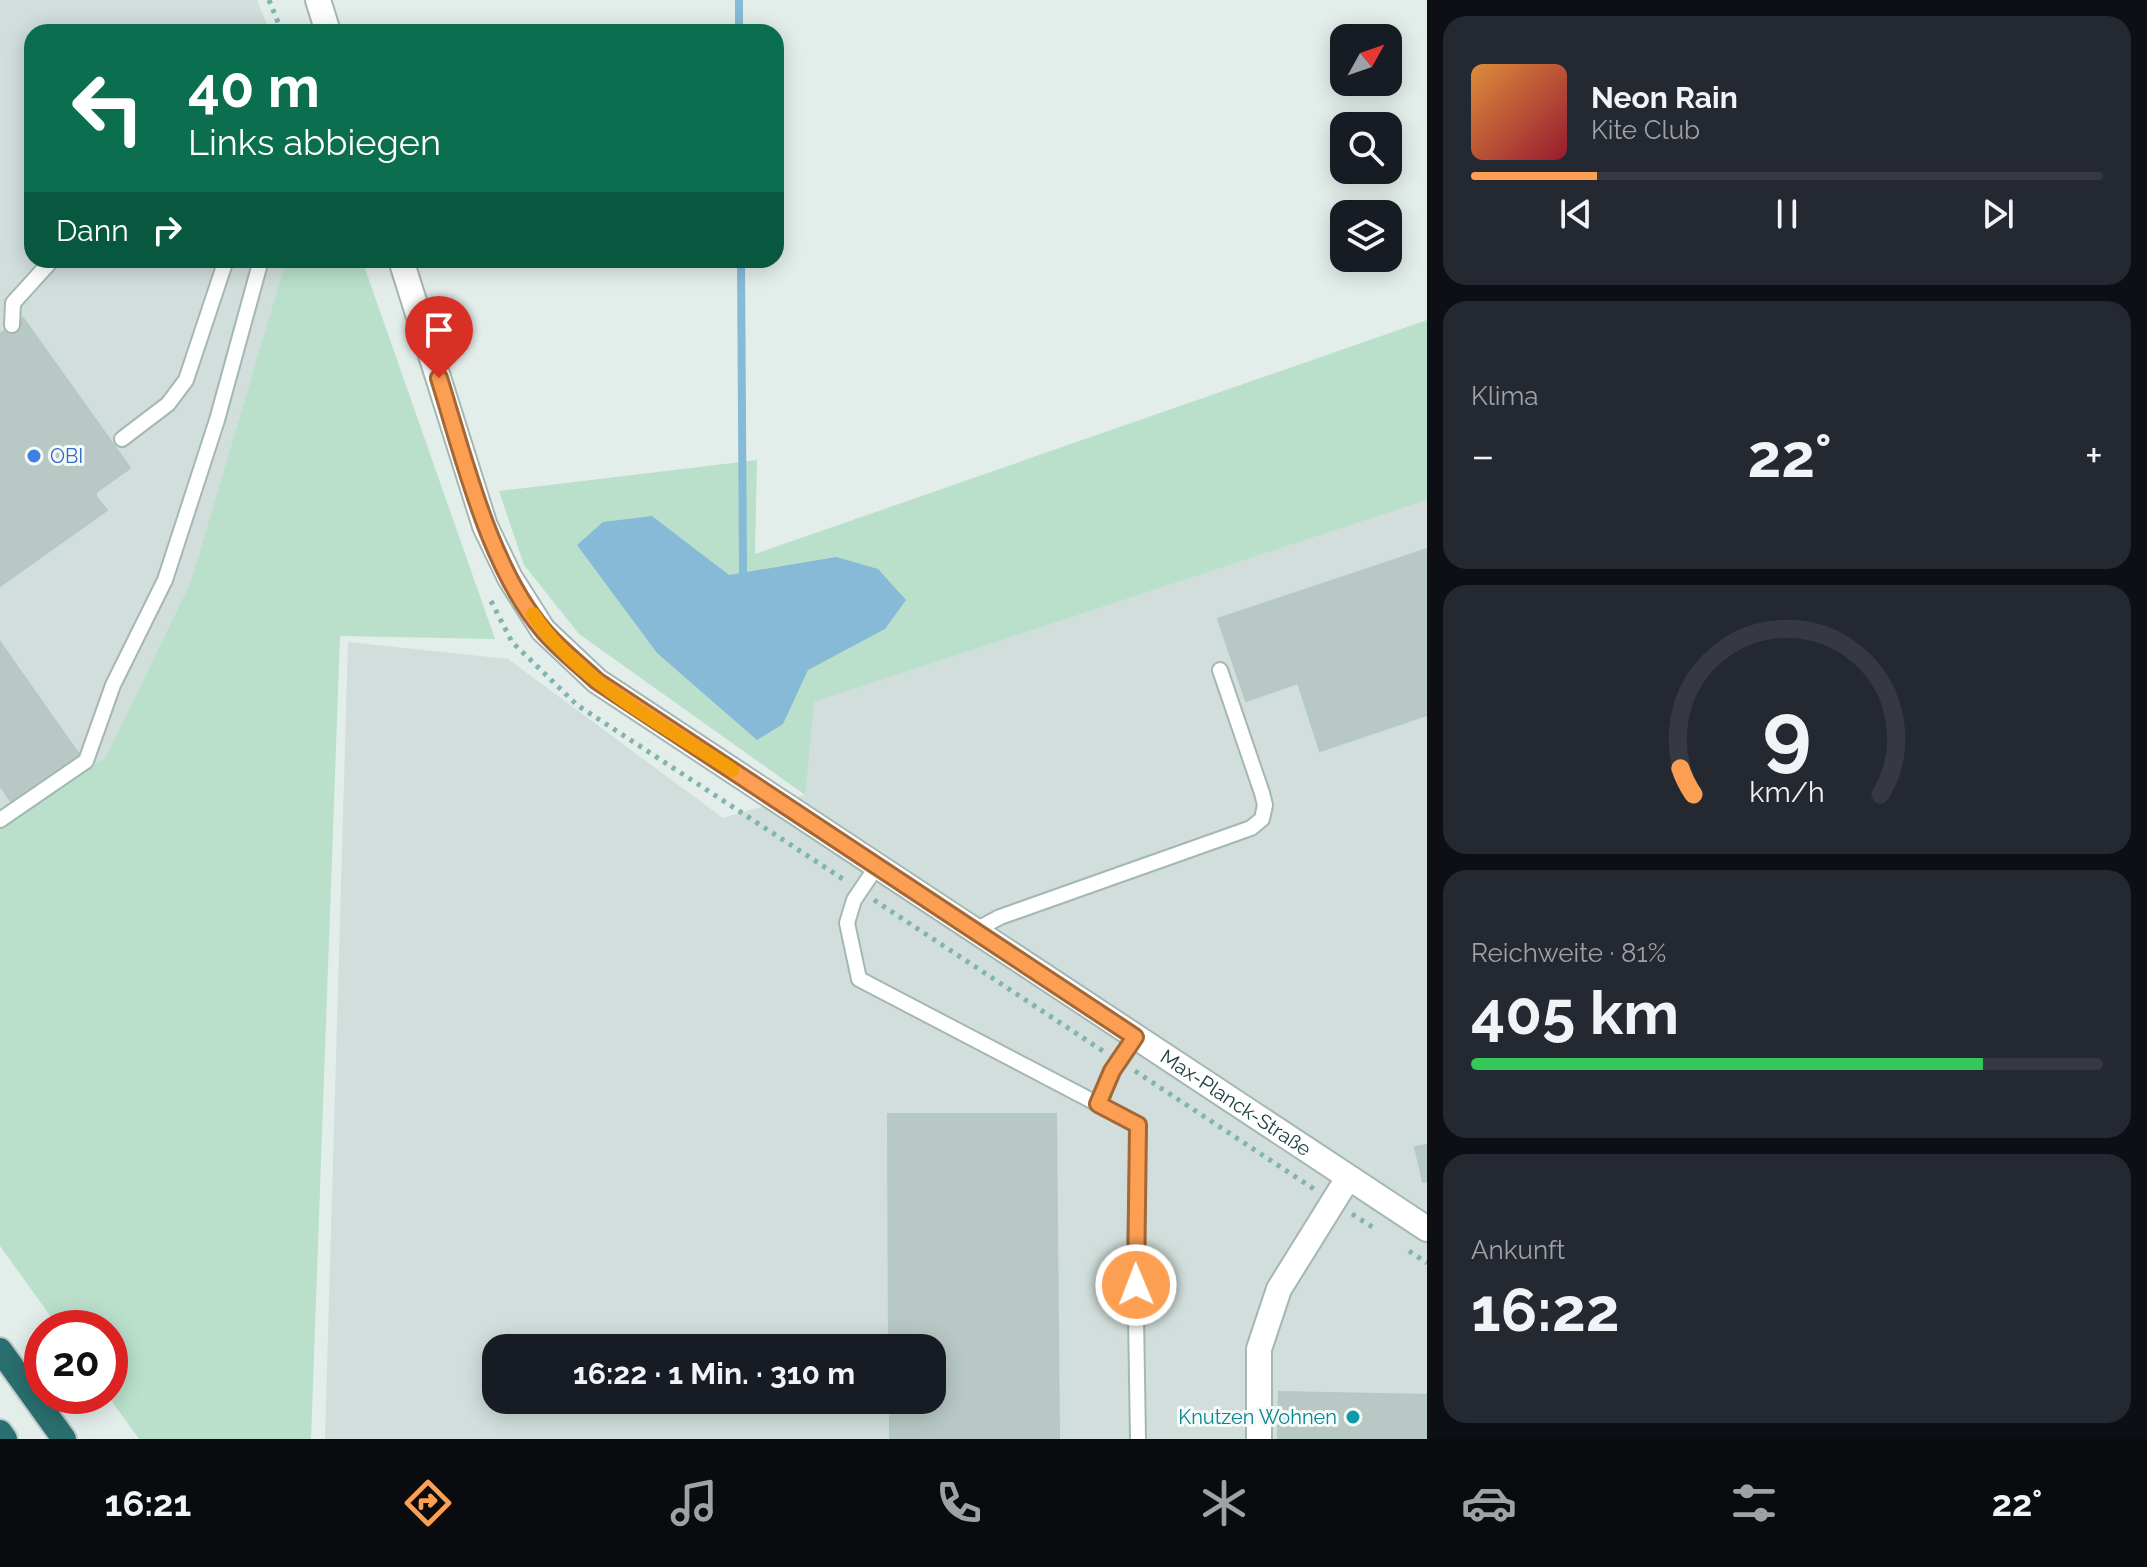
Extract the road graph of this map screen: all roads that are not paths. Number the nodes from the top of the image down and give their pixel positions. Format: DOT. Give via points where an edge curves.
graph roads {
  1 [pos="318,0"];
  2 [pos="326,24"];
  3 [pos="45,268"];
  4 [pos="223,268"];
  5 [pos="259,268"];
  6 [pos="404,268"];
  7 [pos="12,325"];
  8 [pos="122,439"];
  9 [pos="1220,670"];
  10 [pos="0,820"];
  11 [pos="877,866"];
  12 [pos="974,931"];
  13 [pos="1135,1037"];
  14 [pos="1098,1104"];
  15 [pos="1348,1178"];
  16 [pos="1427,1229"];
  17 [pos="0,1350"];
  18 [pos="0,1432"];
  19 [pos="5,1439"];
  20 [pos="64,1439"];
  21 [pos="1138,1439"];
  22 [pos="1259,1439"];
  1 -- 2 [label="street"];
  3 -- 7 [label="lane" via="13,303"];
  4 -- 8 [label="lane" via="186,380 168,404"];
  5 -- 10 [label="lane" via="165,580 113,685 86,761"];
  6 -- 11 [label="street, Max-Planck-Straße" via="485,526 543,630 597,681"];
  9 -- 12 [label="lane" via="1262,793 1262,819 1251,828 1000,917"];
  11 -- 12 [label="street, Max-Planck-Straße"];
  11 -- 14 [label="lane" via="854,900 847,923 859,979"];
  12 -- 13 [label="street, Max-Planck-Straße"];
  13 -- 14 [label="lane"];
  13 -- 15 [label="street, Max-Planck-Straße"];
  14 -- 21 [label="lane" via="1138,1125"];
  15 -- 16 [label="street, Max-Planck-Straße"];
  15 -- 22 [label="street" via="1279,1289 1259,1349"];
  17 -- 20 [label="highway"];
  18 -- 19 [label="highway"];
}
